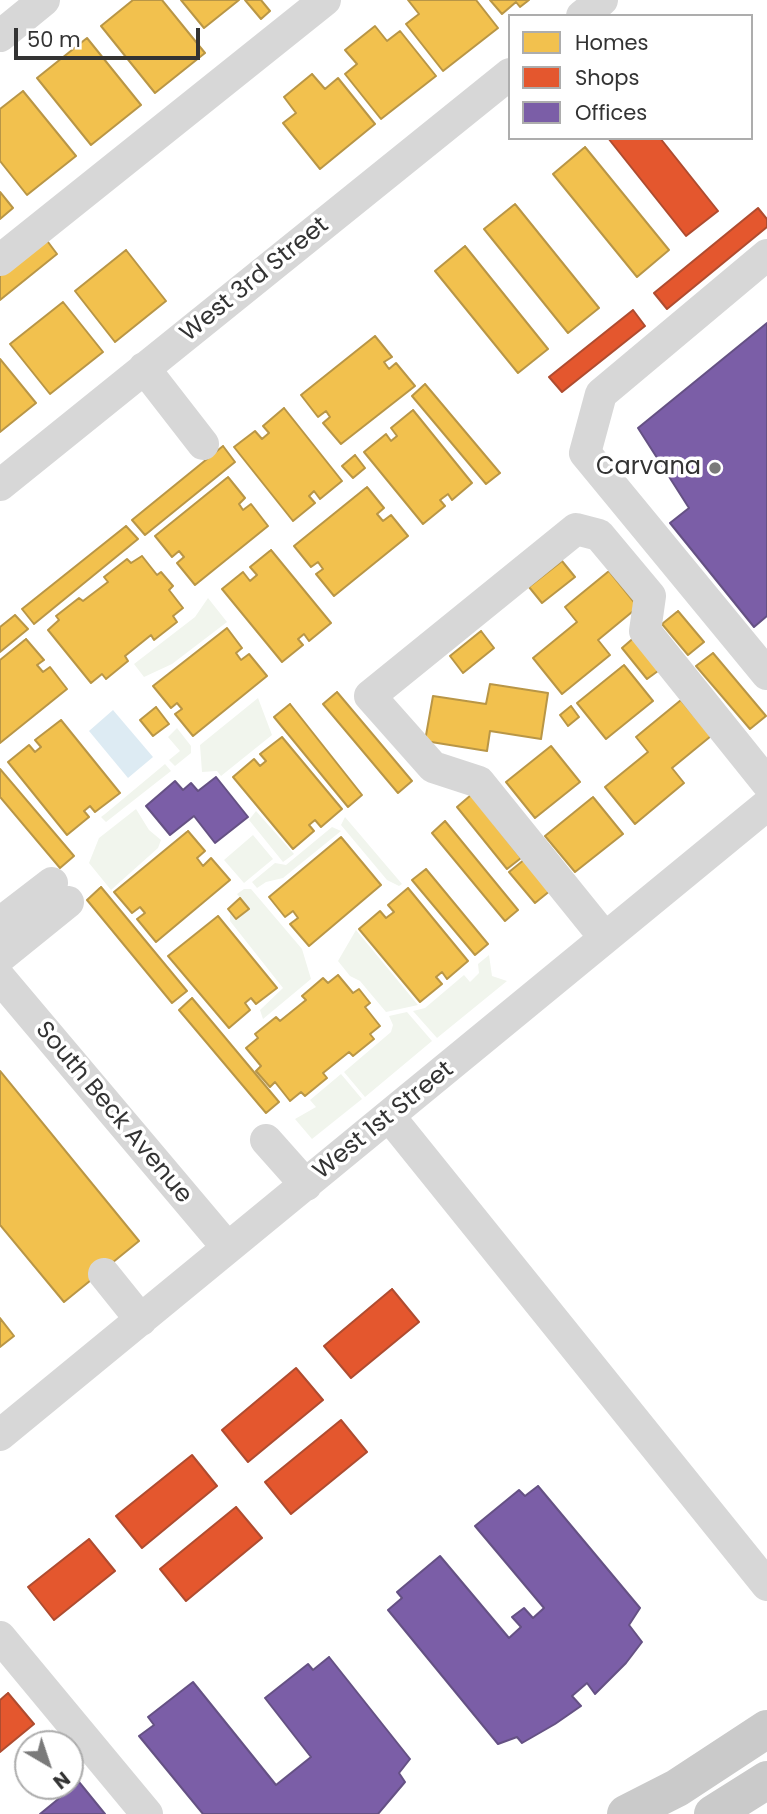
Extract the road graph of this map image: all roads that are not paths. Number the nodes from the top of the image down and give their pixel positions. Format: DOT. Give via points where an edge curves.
graph roads {
  1 [pos="44,0"];
  2 [pos="326,0"];
  3 [pos="601,0"];
  4 [pos="584,14"];
  5 [pos="0,36"];
  6 [pos="508,76"];
  7 [pos="767,255"];
  8 [pos="0,260"];
  9 [pos="144,369"];
  10 [pos="203,444"];
  11 [pos="0,485"];
  12 [pos="767,674"];
  13 [pos="767,783"];
  14 [pos="767,805"];
  15 [pos="0,923"];
  16 [pos="605,938"];
  17 [pos="0,974"];
  18 [pos="389,1116"];
  19 [pos="266,1140"];
  20 [pos="306,1185"];
  21 [pos="226,1247"];
  22 [pos="104,1274"];
  23 [pos="141,1320"];
  24 [pos="0,1435"];
  25 [pos="767,1585"];
  26 [pos="0,1637"];
  27 [pos="767,1729"];
  28 [pos="767,1780"];
  29 [pos="148,1814"];
  30 [pos="626,1814"];
  31 [pos="713,1814"];
  1 -- 5 [label="street"];
  2 -- 8 [label="street"];
  3 -- 4 [label="street"];
  6 -- 9 [label="street, West 3rd Street"];
  7 -- 12 [label="street" via="601,394 585,453"];
  9 -- 10 [label="street"];
  9 -- 11 [label="street, West 3rd Street"];
  13 -- 16 [label="street" via="645,631 650,596 598,535 576,529 370,696 433,767 479,782"];
  14 -- 16 [label="street, West 1st Street"];
  15 -- 17 [label="street" via="60,893"];
  16 -- 18 [label="street, West 1st Street"];
  17 -- 21 [label="street, South Beck Avenue"];
  18 -- 20 [label="street, West 1st Street"];
  18 -- 25 [label="street"];
  19 -- 20 [label="street"];
  20 -- 21 [label="street, West 1st Street"];
  21 -- 23 [label="street, West 1st Street"];
  22 -- 23 [label="street"];
  23 -- 24 [label="street, West 1st Street"];
  26 -- 29 [label="street"];
  27 -- 30 [label="main road" via="677,1788"];
  28 -- 31 [label="main road"];
}
